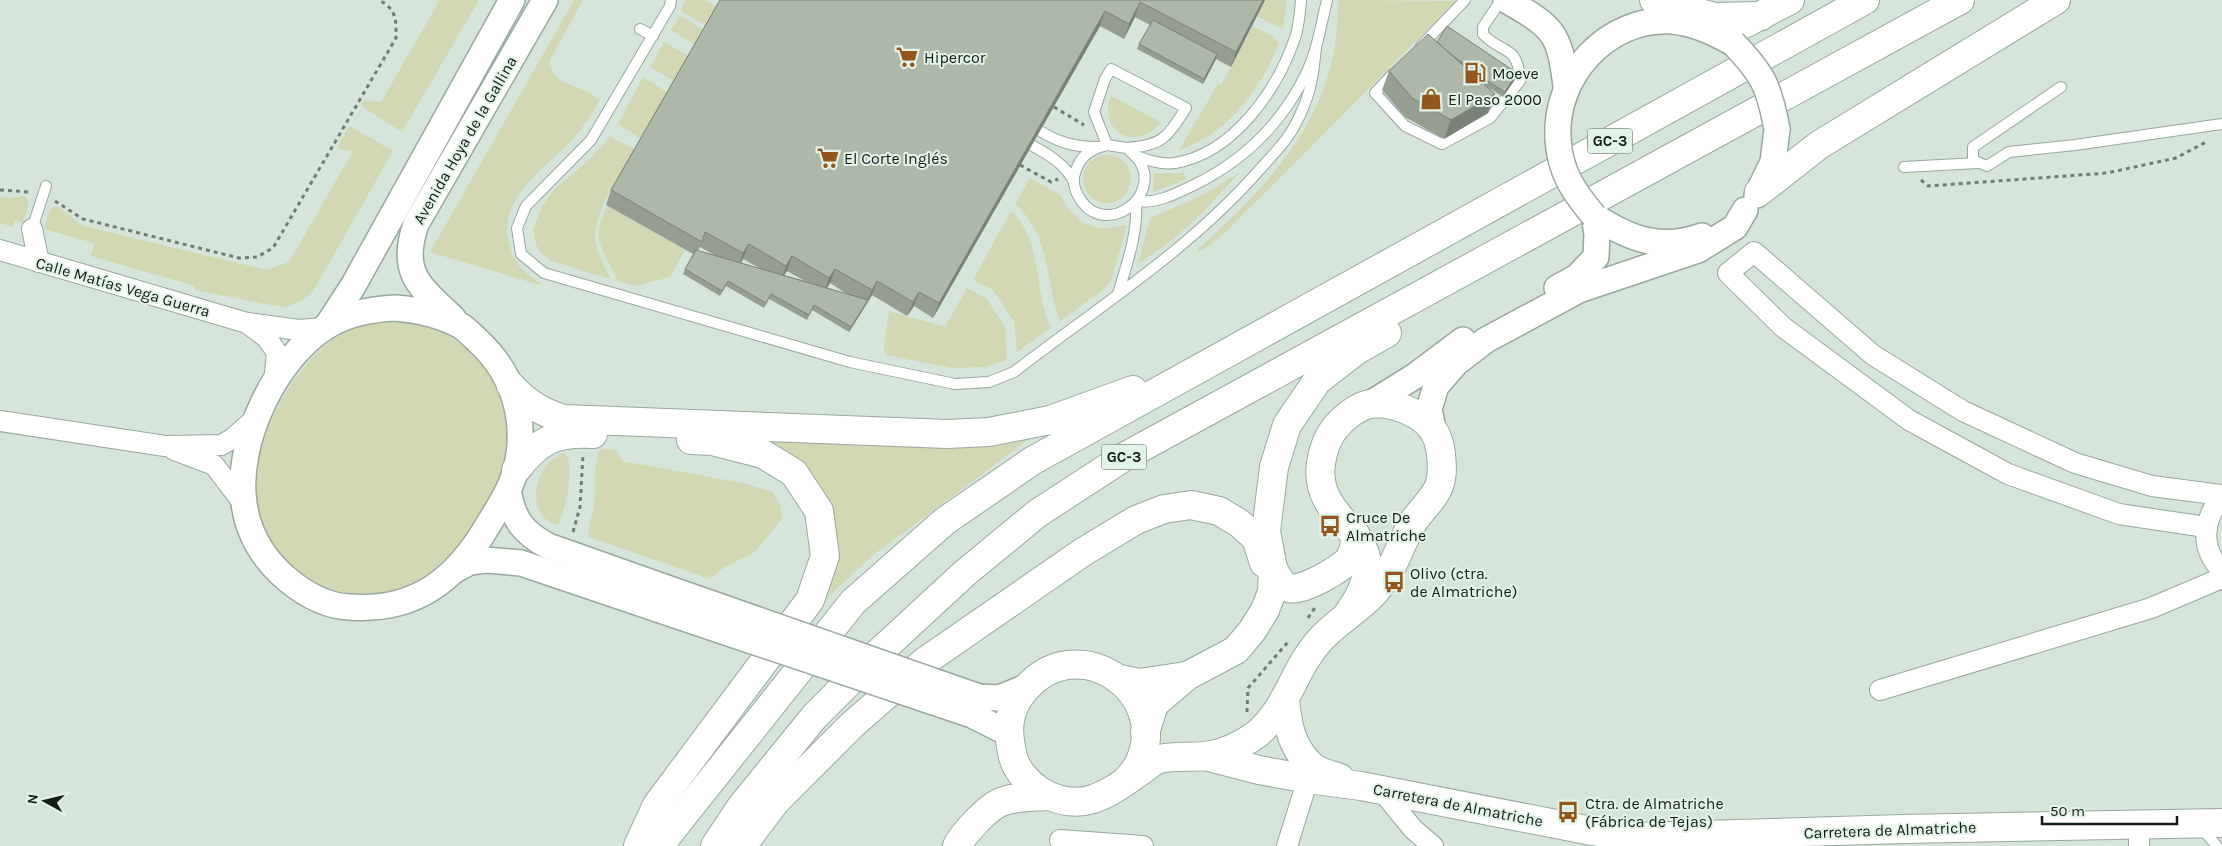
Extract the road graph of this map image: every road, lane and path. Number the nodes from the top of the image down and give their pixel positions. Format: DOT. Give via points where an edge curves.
graph roads {
  1 [pos="379,0"];
  2 [pos="512,0"];
  3 [pos="545,0"];
  4 [pos="671,0"];
  5 [pos="1301,0"];
  6 [pos="1327,0"];
  7 [pos="1465,0"];
  8 [pos="1501,0"];
  9 [pos="1506,0"];
  10 [pos="1648,0"];
  11 [pos="1654,0"];
  12 [pos="1790,0"];
  13 [pos="1865,0"];
  14 [pos="1960,0"];
  15 [pos="2056,0"];
  16 [pos="1761,16"];
  17 [pos="1703,27"];
  18 [pos="640,28"];
  19 [pos="652,36"];
  20 [pos="1427,39"];
  21 [pos="1316,47"];
  22 [pos="1428,53"];
  23 [pos="1411,56"];
  24 [pos="1399,68"];
  25 [pos="1566,87"];
  26 [pos="2061,87"];
  27 [pos="1054,107"];
  28 [pos="1499,107"];
  29 [pos="1482,108"];
  30 [pos="2222,124"];
  31 [pos="1086,126"];
  32 [pos="1040,131"];
  33 [pos="2207,141"];
  34 [pos="1032,145"];
  35 [pos="1102,146"];
  36 [pos="1131,151"];
  37 [pos="1979,163"];
  38 [pos="1020,165"];
  39 [pos="1904,167"];
  40 [pos="1052,182"];
  41 [pos="1074,182"];
  42 [pos="1622,183"];
  43 [pos="45,189"];
  44 [pos="0,190"];
  45 [pos="1136,201"];
  46 [pos="1752,201"];
  47 [pos="1598,224"];
  48 [pos="32,228"];
  49 [pos="0,250"];
  50 [pos="39,262"];
  51 [pos="1354,282"];
  52 [pos="1118,294"];
  53 [pos="247,322"];
  54 [pos="326,327"];
  55 [pos="462,327"];
  56 [pos="229,334"];
  57 [pos="273,384"];
  58 [pos="511,386"];
  59 [pos="1370,404"];
  60 [pos="257,417"];
  61 [pos="0,420"];
  62 [pos="1433,429"];
  63 [pos="583,433"];
  64 [pos="165,446"];
  65 [pos="512,481"];
  66 [pos="2222,495"];
  67 [pos="244,504"];
  68 [pos="2206,527"];
  69 [pos="1356,535"];
  70 [pos="568,552"];
  71 [pos="1274,569"];
  72 [pos="2222,571"];
  73 [pos="452,572"];
  74 [pos="2222,578"];
  75 [pos="661,598"];
  76 [pos="1347,615"];
  77 [pos="1252,631"];
  78 [pos="1187,676"];
  79 [pos="1120,679"];
  80 [pos="1028,686"];
  81 [pos="1880,690"];
  82 [pos="1285,698"];
  83 [pos="975,706"];
  84 [pos="1146,732"];
  85 [pos="1009,740"];
  86 [pos="1206,756"];
  87 [pos="1308,779"];
  88 [pos="1126,782"];
  89 [pos="1371,789"];
  90 [pos="1048,796"];
  91 [pos="1000,802"];
  92 [pos="2210,823"];
  93 [pos="2139,835"];
  94 [pos="1922,837"];
  95 [pos="1060,840"];
  96 [pos="638,846"];
  97 [pos="659,846"];
  98 [pos="716,846"];
  99 [pos="742,846"];
  100 [pos="957,846"];
  101 [pos="1142,846"];
  102 [pos="1287,846"];
  103 [pos="1433,846"];
  104 [pos="2217,846"];
  1 -- 43 [label="path" via="387,4 396,17 396,38 273,248 257,257 240,258 83,219"];
  2 -- 54 [label="street, Avenida Hoya de la Gallina" via="353,286"];
  3 -- 55 [label="street, Avenida Hoya de la Gallina" via="411,238 413,274 420,286"];
  4 -- 19 [label="lane"];
  5 -- 36 [label="lane" via="1295,37 1276,82 1228,138 1202,154 1174,163 1150,161"];
  6 -- 21 [label="lane"];
  7 -- 20 [label="lane"];
  8 -- 28 [label="lane" via="1483,27 1482,34 1513,54 1519,66 1520,81"];
  9 -- 25 [label="street" via="1539,19 1556,38 1563,57"];
  10 -- 17 [label="street"];
  11 -- 16 [label="main road" via="1714,17"];
  12 -- 16 [label="main road"];
  13 -- 51 [label="main road, GC-3"];
  14 -- 42 [label="main road, GC-3"];
  15 -- 46 [label="main road" via="1819,146"];
  16 -- 17 [label="main road" via="1737,27"];
  17 -- 25 [label="street" via="1671,21 1638,25 1608,38 1583,59"];
  17 -- 46 [label="street, bridge" via="1732,43 1756,67 1771,96 1777,129 1773,162"];
  18 -- 19 [label="lane"];
  19 -- 52 [label="lane" via="591,140 526,206 516,228 521,254 544,273 850,362 955,384 989,382 1014,372"];
  20 -- 22 [label="lane"];
  20 -- 23 [label="lane"];
  21 -- 45 [label="lane" via="1291,99 1255,144 1202,181 1153,202"];
  21 -- 52 [label="lane" via="1313,80 1304,106 1293,129 1270,158 1217,214"];
  24 -- 28 [label="lane" via="1375,93 1405,126 1442,144 1490,118"];
  25 -- 47 [label="street, bridge" via="1557,121 1559,156 1572,189"];
  26 -- 37 [label="lane" via="1973,147 1973,160"];
  27 -- 31 [label="path"];
  28 -- 29 [label="lane"];
  30 -- 37 [label="lane" via="2009,152 1987,166"];
  32 -- 35 [label="lane" via="1074,146"];
  33 -- 39 [label="path" via="2176,158 2107,173 1928,186"];
  34 -- 41 [label="lane" via="1056,160"];
  35 -- 36 [label="lane"];
  35 -- 36 [label="lane" via="1094,112 1111,69 1186,108 1167,136"];
  35 -- 41 [label="lane" via="1087,153 1080,161"];
  36 -- 45 [label="lane" via="1140,161 1143,177 1141,194"];
  37 -- 39 [label="lane"];
  38 -- 40 [label="path"];
  41 -- 45 [label="lane" via="1082,203 1102,214 1125,211"];
  42 -- 71 [label="main road, GC-3" via="1546,243 1357,350 1317,381 1287,425 1274,467 1266,531"];
  42 -- 98 [label="main road, GC-3" via="1124,457 1038,513 958,580 814,717 741,807"];
  43 -- 44 [label="path"];
  43 -- 48 [label="lane"];
  45 -- 52 [label="lane" via="1135,234"];
  46 -- 47 [label="street" via="1719,230 1687,241 1654,242"];
  46 -- 62 [label="street" via="1736,227 1698,250 1579,290 1486,340 1456,363 1436,386 1430,409"];
  47 -- 59 [label="street" via="1596,257 1577,277 1457,343 1415,376"];
  48 -- 50 [label="street"];
  49 -- 50 [label="street, Calle Matías Vega Guerra"];
  50 -- 53 [label="street, Calle Matías Vega Guerra" via="54,275"];
  51 -- 58 [label="main road" via="1239,335 1138,388 1050,420 989,432 947,434 564,419 545,413"];
  51 -- 97 [label="main road, GC-3" via="1032,461 945,521 853,602"];
  53 -- 54 [label="street, Calle Matías Vega Guerra" via="300,330"];
  53 -- 56 [label="street"];
  53 -- 57 [label="street, Calle Matías Vega Guerra" via="266,338 277,353"];
  54 -- 55 [label="street" via="356,313 396,308 427,312"];
  54 -- 57 [label="street" via="302,347"];
  55 -- 58 [label="street, Avenida Hoya de la Gallina" via="488,350"];
  57 -- 60 [label="street"];
  58 -- 65 [label="street, Avenida Hoya de la Gallina" via="518,407 521,434"];
  59 -- 62 [label="main road" via="1413,412"];
  59 -- 69 [label="main road" via="1350,414 1334,428 1323,449 1319,474 1326,499"];
  60 -- 64 [label="street" via="221,445"];
  60 -- 67 [label="street" via="244,466"];
  61 -- 64 [label="street"];
  62 -- 76 [label="main road" via="1443,465 1439,486 1413,523 1390,573 1371,596"];
  63 -- 65 [label="main road" via="550,439 534,449"];
  63 -- 70 [label="path" via="580,507"];
  63 -- 96 [label="main road" via="712,441 763,454 794,473 819,510 825,556 810,600 657,805"];
  64 -- 67 [label="street" via="214,465"];
  65 -- 70 [label="street" via="512,512 524,530 541,542"];
  65 -- 73 [label="street" via="477,544"];
  66 -- 68 [label="street" via="2211,509"];
  66 -- 68 [label="street" via="2152,486 2075,463 1963,411 1874,355 1754,252 1728,273 1783,327 1909,420 2008,474 2119,514"];
  67 -- 73 [label="street" via="250,527 268,561 296,587 328,603 378,608 399,604 420,596"];
  68 -- 72 [label="street" via="2207,546 2214,563"];
  69 -- 71 [label="main road" via="1349,559 1301,589 1288,588"];
  69 -- 76 [label="main road" via="1365,549 1366,584"];
  70 -- 75 [label="street"];
  71 -- 77 [label="main road, GC-3" via="1272,592"];
  73 -- 75 [label="street" via="470,562 521,563"];
  74 -- 81 [label="street" via="2151,608"];
  75 -- 83 [label="street, bridge"];
  76 -- 82 [label="main road" via="1320,639 1305,659"];
  77 -- 78 [label="main road" via="1236,650"];
  77 -- 99 [label="main road" via="1263,587 1264,562 1256,538 1219,511 1191,505 1164,509 1146,516 1083,552 924,662 852,725 782,795"];
  78 -- 79 [label="main road" via="1139,683"];
  78 -- 84 [label="main road" via="1154,704"];
  79 -- 80 [label="main road" via="1087,665 1074,664 1040,675"];
  79 -- 84 [label="main road" via="1136,698"];
  80 -- 83 [label="street"];
  80 -- 85 [label="main road" via="1010,718"];
  82 -- 86 [label="main road" via="1274,719 1243,745"];
  82 -- 89 [label="main road" via="1287,722 1294,743 1315,768"];
  83 -- 85 [label="street"];
  84 -- 86 [label="main road"];
  84 -- 88 [label="main road" via="1138,766"];
  85 -- 90 [label="main road" via="1015,763 1023,776"];
  85 -- 91 [label="main road" via="1006,779"];
  86 -- 87 [label="main road, Carretera de Almatriche"];
  86 -- 88 [label="main road" via="1156,760"];
  87 -- 89 [label="main road, Carretera de Almatriche"];
  87 -- 102 [label="street"];
  88 -- 90 [label="main road" via="1100,798 1084,801"];
  89 -- 94 [label="main road, Carretera de Almatriche" via="1635,837"];
  89 -- 103 [label="street"];
  90 -- 91 [label="main road"];
  91 -- 100 [label="main road" via="962,837"];
  92 -- 93 [label="main road, Carretera de Almatriche"];
  92 -- 104 [label="lane"];
  93 -- 94 [label="main road, Carretera de Almatriche"];
  95 -- 101 [label="street"];
}
